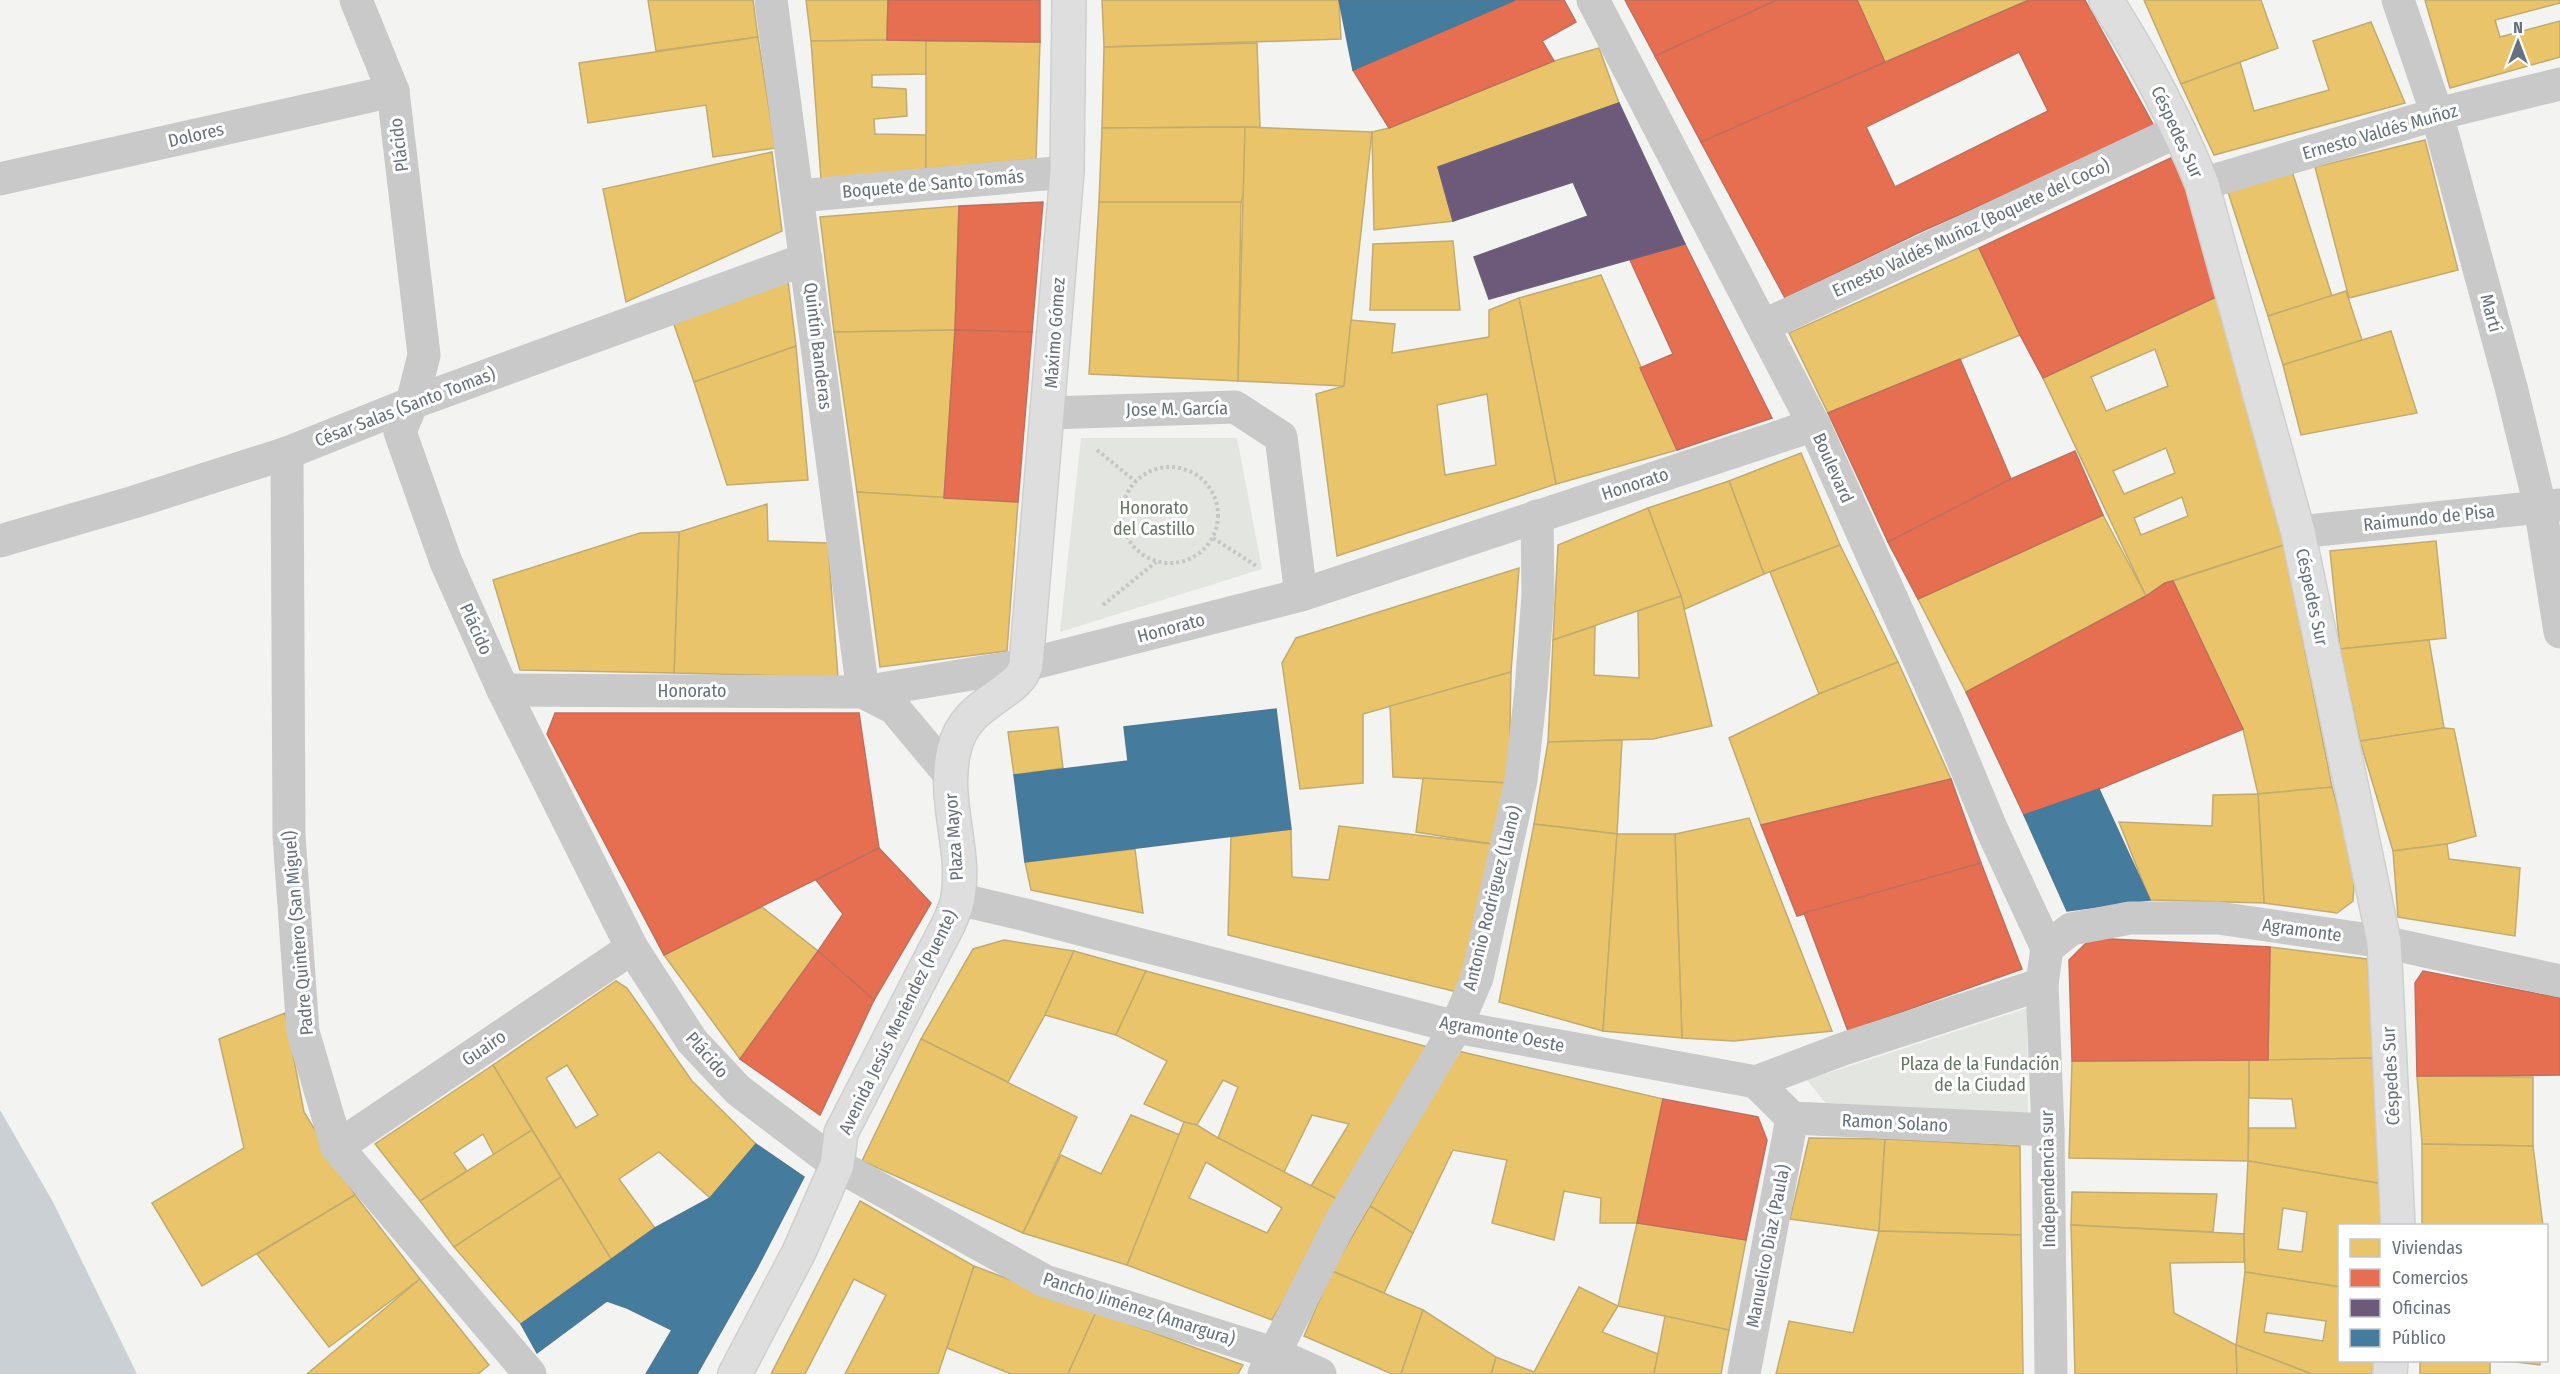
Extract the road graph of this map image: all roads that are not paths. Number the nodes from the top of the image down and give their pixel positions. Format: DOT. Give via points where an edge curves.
graph roads {
  1 [pos="356,0"];
  2 [pos="771,0"];
  3 [pos="1069,0"];
  4 [pos="1593,0"];
  5 [pos="2106,0"];
  6 [pos="2398,0"];
  7 [pos="2560,84"];
  8 [pos="393,91"];
  9 [pos="2437,114"];
  10 [pos="2180,130"];
  11 [pos="1067,172"];
  12 [pos="0,179"];
  13 [pos="2202,184"];
  14 [pos="798,196"];
  15 [pos="806,259"];
  16 [pos="1763,326"];
  17 [pos="411,403"];
  18 [pos="1049,413"];
  19 [pos="1814,425"];
  20 [pos="287,453"];
  21 [pos="2550,505"];
  22 [pos="1537,516"];
  23 [pos="2298,532"];
  24 [pos="0,541"];
  25 [pos="1301,595"];
  26 [pos="2560,632"];
  27 [pos="1026,665"];
  28 [pos="503,690"];
  29 [pos="863,692"];
  30 [pos="950,775"];
  31 [pos="958,899"];
  32 [pos="2384,942"];
  33 [pos="632,948"];
  34 [pos="2048,948"];
  35 [pos="2560,981"];
  36 [pos="2042,984"];
  37 [pos="1456,1027"];
  38 [pos="1756,1082"];
  39 [pos="1792,1118"];
  40 [pos="2048,1130"];
  41 [pos="337,1147"];
  42 [pos="837,1165"];
  43 [pos="2398,1224"];
  44 [pos="1268,1364"];
  45 [pos="530,1374"];
  46 [pos="735,1374"];
  47 [pos="1320,1374"];
  48 [pos="1744,1374"];
  49 [pos="2051,1374"];
  1 -- 8 [label="street, Plácido"];
  2 -- 14 [label="street, Quintín Banderas"];
  3 -- 11 [label="main road, Máximo Gómez"];
  4 -- 16 [label="street, Boulevard"];
  5 -- 10 [label="main road, Céspedes Sur"];
  6 -- 9 [label="street, Martí"];
  7 -- 9 [label="street, Ernesto Valdés Muñoz"];
  8 -- 12 [label="street, Dolores"];
  8 -- 17 [label="street, Plácido" via="424,355"];
  9 -- 13 [label="street, Ernesto Valdés Muñoz"];
  9 -- 21 [label="street, Martí" via="2511,387"];
  10 -- 13 [label="main road, Céspedes Sur"];
  10 -- 16 [label="street, Ernesto Valdés Muñoz (Boquete del Coco)"];
  11 -- 14 [label="street, Boquete de Santo Tomás"];
  11 -- 18 [label="main road, Máximo Gómez"];
  13 -- 23 [label="main road, Céspedes Sur"];
  14 -- 15 [label="street, Quintín Banderas"];
  15 -- 17 [label="street, César Salas (Santo Tomas)"];
  15 -- 29 [label="street, Quintín Banderas"];
  16 -- 19 [label="street, Boulevard"];
  17 -- 20 [label="street, César Salas (Santo Tomas)"];
  17 -- 28 [label="street, Plácido" via="400,432 446,562"];
  18 -- 25 [label="street, Jose M. García" via="1235,407 1281,437"];
  18 -- 27 [label="main road, Máximo Gómez"];
  19 -- 22 [label="street, Honorato"];
  19 -- 34 [label="street, Boulevard"];
  20 -- 24 [label="street, César Salas (Santo Tomas)"];
  20 -- 41 [label="street, Padre Quintero (San Miguel)" via="289,836 303,1032"];
  21 -- 23 [label="street, Raimundo de Pisa"];
  21 -- 26 [label="street, Martí"];
  22 -- 25 [label="street, Honorato"];
  22 -- 37 [label="street, Antonio Rodriguez (Llano)" via="1538,595 1521,780 1477,978"];
  23 -- 32 [label="main road, Céspedes Sur"];
  25 -- 27 [label="street, Honorato"];
  27 -- 29 [label="street, Honorato"];
  27 -- 30 [label="main road, Plaza Mayor" via="1021,678 967,721 959,733"];
  28 -- 29 [label="street, Honorato"];
  28 -- 33 [label="street, Plácido"];
  29 -- 30 [label="street, Plaza Mayor" via="894,708"];
  30 -- 31 [label="main road, Plaza Mayor" via="958,850"];
  31 -- 37 [label="street, Agramonte Oeste"];
  31 -- 42 [label="main road, Avenida Jesús Menéndez (Puente)" via="841,1133"];
  32 -- 34 [label="street, Agramonte" via="2218,918 2130,918 2071,929"];
  32 -- 35 [label="street, Agramonte"];
  32 -- 43 [label="main road, Céspedes Sur"];
  33 -- 41 [label="street, Guairo"];
  33 -- 42 [label="street, Plácido" via="692,1041 738,1090"];
  34 -- 36 [label="street, Independencia sur"];
  36 -- 38 [label="street" via="1843,1049"];
  36 -- 40 [label="street, Independencia sur"];
  37 -- 38 [label="street, Agramonte Oeste"];
  37 -- 44 [label="street, Antonio Rodriguez (Llano)" via="1341,1221"];
  38 -- 39 [label="street"];
  39 -- 40 [label="street, Ramon Solano"];
  39 -- 48 [label="street, Manuelico Diaz (Paula)"];
  40 -- 49 [label="street, Independencia sur"];
  41 -- 45 [label="street, Padre Quintero (San Miguel)"];
  42 -- 44 [label="street, Pancho Jiménez (Amargura)" via="1045,1281"];
  42 -- 46 [label="main road, Avenida Jesús Menéndez (Puente)" via="800,1252"];
  44 -- 47 [label="street, Pancho Jiménez (Amargura)"];
}
